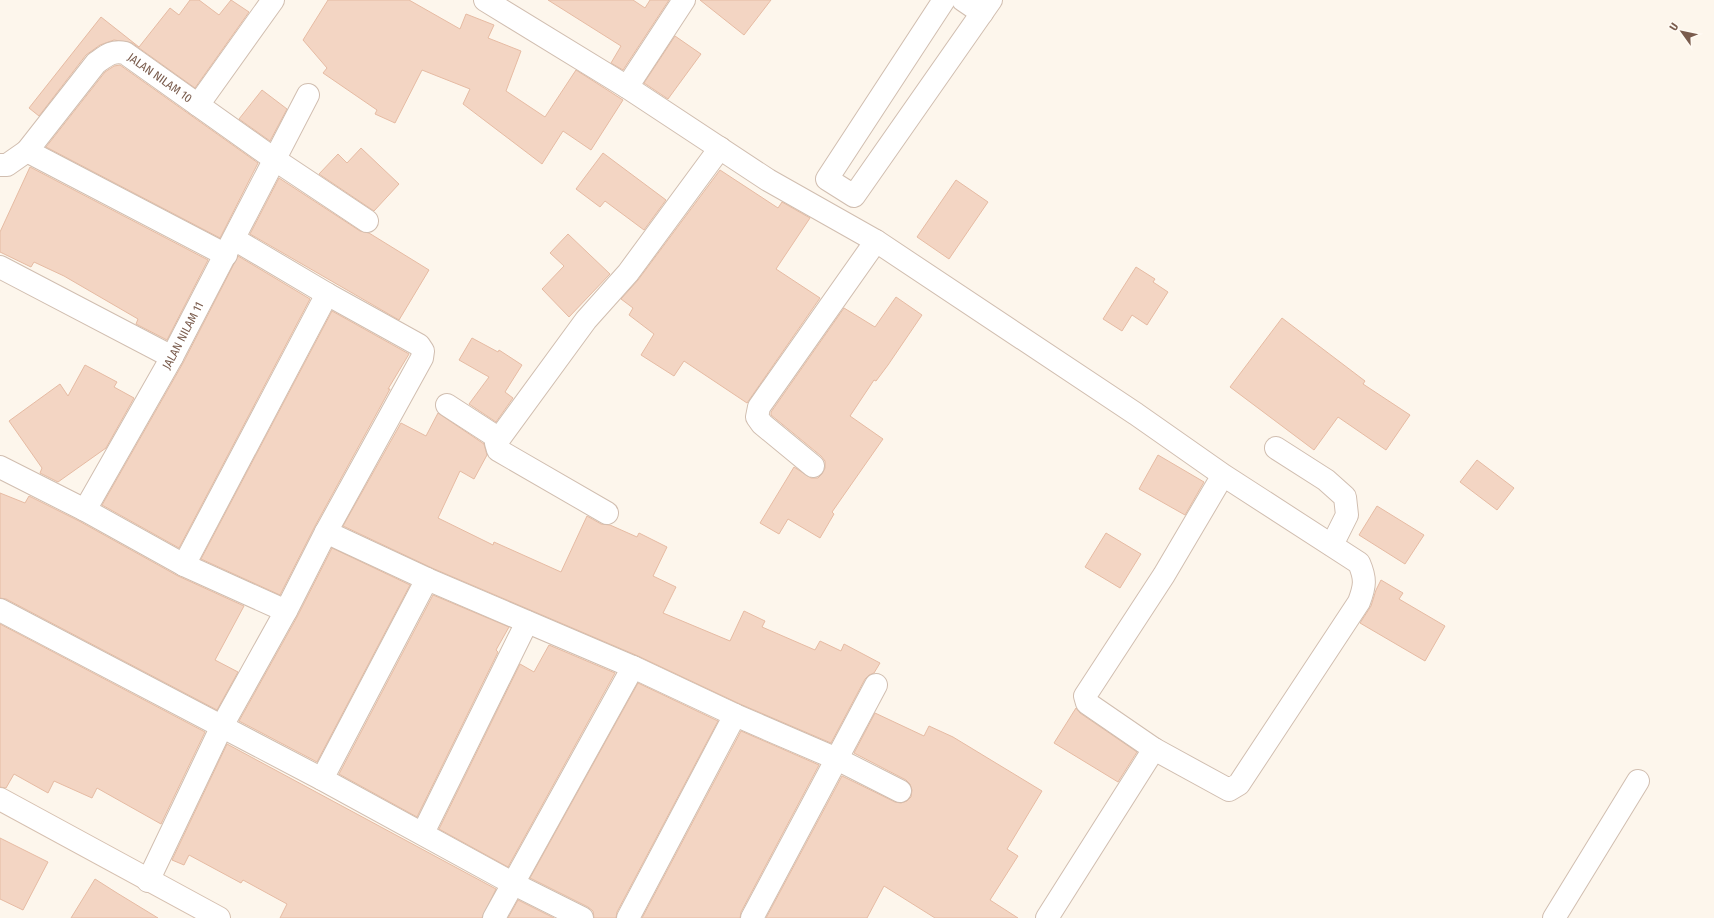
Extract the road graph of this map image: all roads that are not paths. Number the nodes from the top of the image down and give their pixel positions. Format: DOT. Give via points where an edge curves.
graph roads {
  1 [pos="273,0"];
  2 [pos="485,0"];
  3 [pos="684,0"];
  4 [pos="944,0"];
  5 [pos="963,0"];
  6 [pos="987,7"];
  7 [pos="627,87"];
  8 [pos="308,95"];
  9 [pos="198,105"];
  10 [pos="720,148"];
  11 [pos="27,151"];
  12 [pos="274,159"];
  13 [pos="0,165"];
  14 [pos="367,221"];
  15 [pos="876,241"];
  16 [pos="230,247"];
  17 [pos="0,267"];
  18 [pos="327,294"];
  19 [pos="172,357"];
  20 [pos="447,405"];
  21 [pos="498,438"];
  22 [pos="1276,448"];
  23 [pos="813,466"];
  24 [pos="0,468"];
  25 [pos="1223,474"];
  26 [pos="85,510"];
  27 [pos="607,513"];
  28 [pos="326,532"];
  29 [pos="1332,545"];
  30 [pos="184,566"];
  31 [pos="427,579"];
  32 [pos="0,610"];
  33 [pos="286,611"];
  34 [pos="527,622"];
  35 [pos="633,667"];
  36 [pos="876,684"];
  37 [pos="735,715"];
  38 [pos="222,726"];
  39 [pos="1154,749"];
  40 [pos="837,759"];
  41 [pos="322,778"];
  42 [pos="1638,781"];
  43 [pos="900,790"];
  44 [pos="0,799"];
  45 [pos="423,833"];
  46 [pos="148,880"];
  47 [pos="512,883"];
  48 [pos="219,918"];
  49 [pos="494,918"];
  50 [pos="582,918"];
  51 [pos="628,918"];
  52 [pos="752,918"];
  53 [pos="1047,918"];
  54 [pos="1554,918"];
  1 -- 9 [label="street"];
  2 -- 7 [label="street"];
  3 -- 7 [label="street"];
  4 -- 6 [label="street" via="827,179 854,196"];
  5 -- 6 [label="street"];
  7 -- 10 [label="street"];
  8 -- 12 [label="street, JALAN NILAM 11"];
  9 -- 11 [label="street, JALAN NILAM 10" via="125,53 117,51 108,54 96,64"];
  9 -- 12 [label="street, JALAN NILAM 10"];
  10 -- 15 [label="street" via="768,180"];
  10 -- 21 [label="street" via="628,273 586,320"];
  11 -- 13 [label="street" via="7,166"];
  11 -- 16 [label="street"];
  12 -- 14 [label="street, JALAN NILAM 10"];
  12 -- 16 [label="street, JALAN NILAM 11"];
  15 -- 23 [label="street" via="759,407 757,417 762,424"];
  15 -- 25 [label="street"];
  16 -- 18 [label="street"];
  16 -- 19 [label="street, JALAN NILAM 11"];
  17 -- 19 [label="street"];
  18 -- 28 [label="street" via="419,345 422,358"];
  18 -- 30 [label="street"];
  19 -- 26 [label="street, JALAN NILAM 11"];
  20 -- 21 [label="street"];
  21 -- 27 [label="street" via="498,450"];
  22 -- 29 [label="street" via="1326,480 1345,497 1347,515"];
  24 -- 26 [label="street"];
  25 -- 29 [label="street"];
  25 -- 39 [label="street" via="1164,575 1085,696 1087,703"];
  26 -- 30 [label="street"];
  28 -- 31 [label="street"];
  28 -- 33 [label="street"];
  29 -- 39 [label="street" via="1359,563 1365,576 1364,590 1359,602 1239,784 1229,790"];
  30 -- 33 [label="street"];
  31 -- 34 [label="street"];
  31 -- 41 [label="street"];
  32 -- 38 [label="street"];
  33 -- 38 [label="street"];
  34 -- 35 [label="street"];
  34 -- 45 [label="street"];
  35 -- 37 [label="street"];
  35 -- 47 [label="street"];
  36 -- 40 [label="street"];
  37 -- 40 [label="street"];
  37 -- 51 [label="street"];
  38 -- 41 [label="street"];
  38 -- 46 [label="street"];
  39 -- 53 [label="street"];
  40 -- 43 [label="street"];
  40 -- 52 [label="street"];
  41 -- 45 [label="street"];
  42 -- 54 [label="street"];
  44 -- 46 [label="street"];
  45 -- 47 [label="street"];
  46 -- 48 [label="street"];
  47 -- 49 [label="street"];
  47 -- 50 [label="street"];
}
